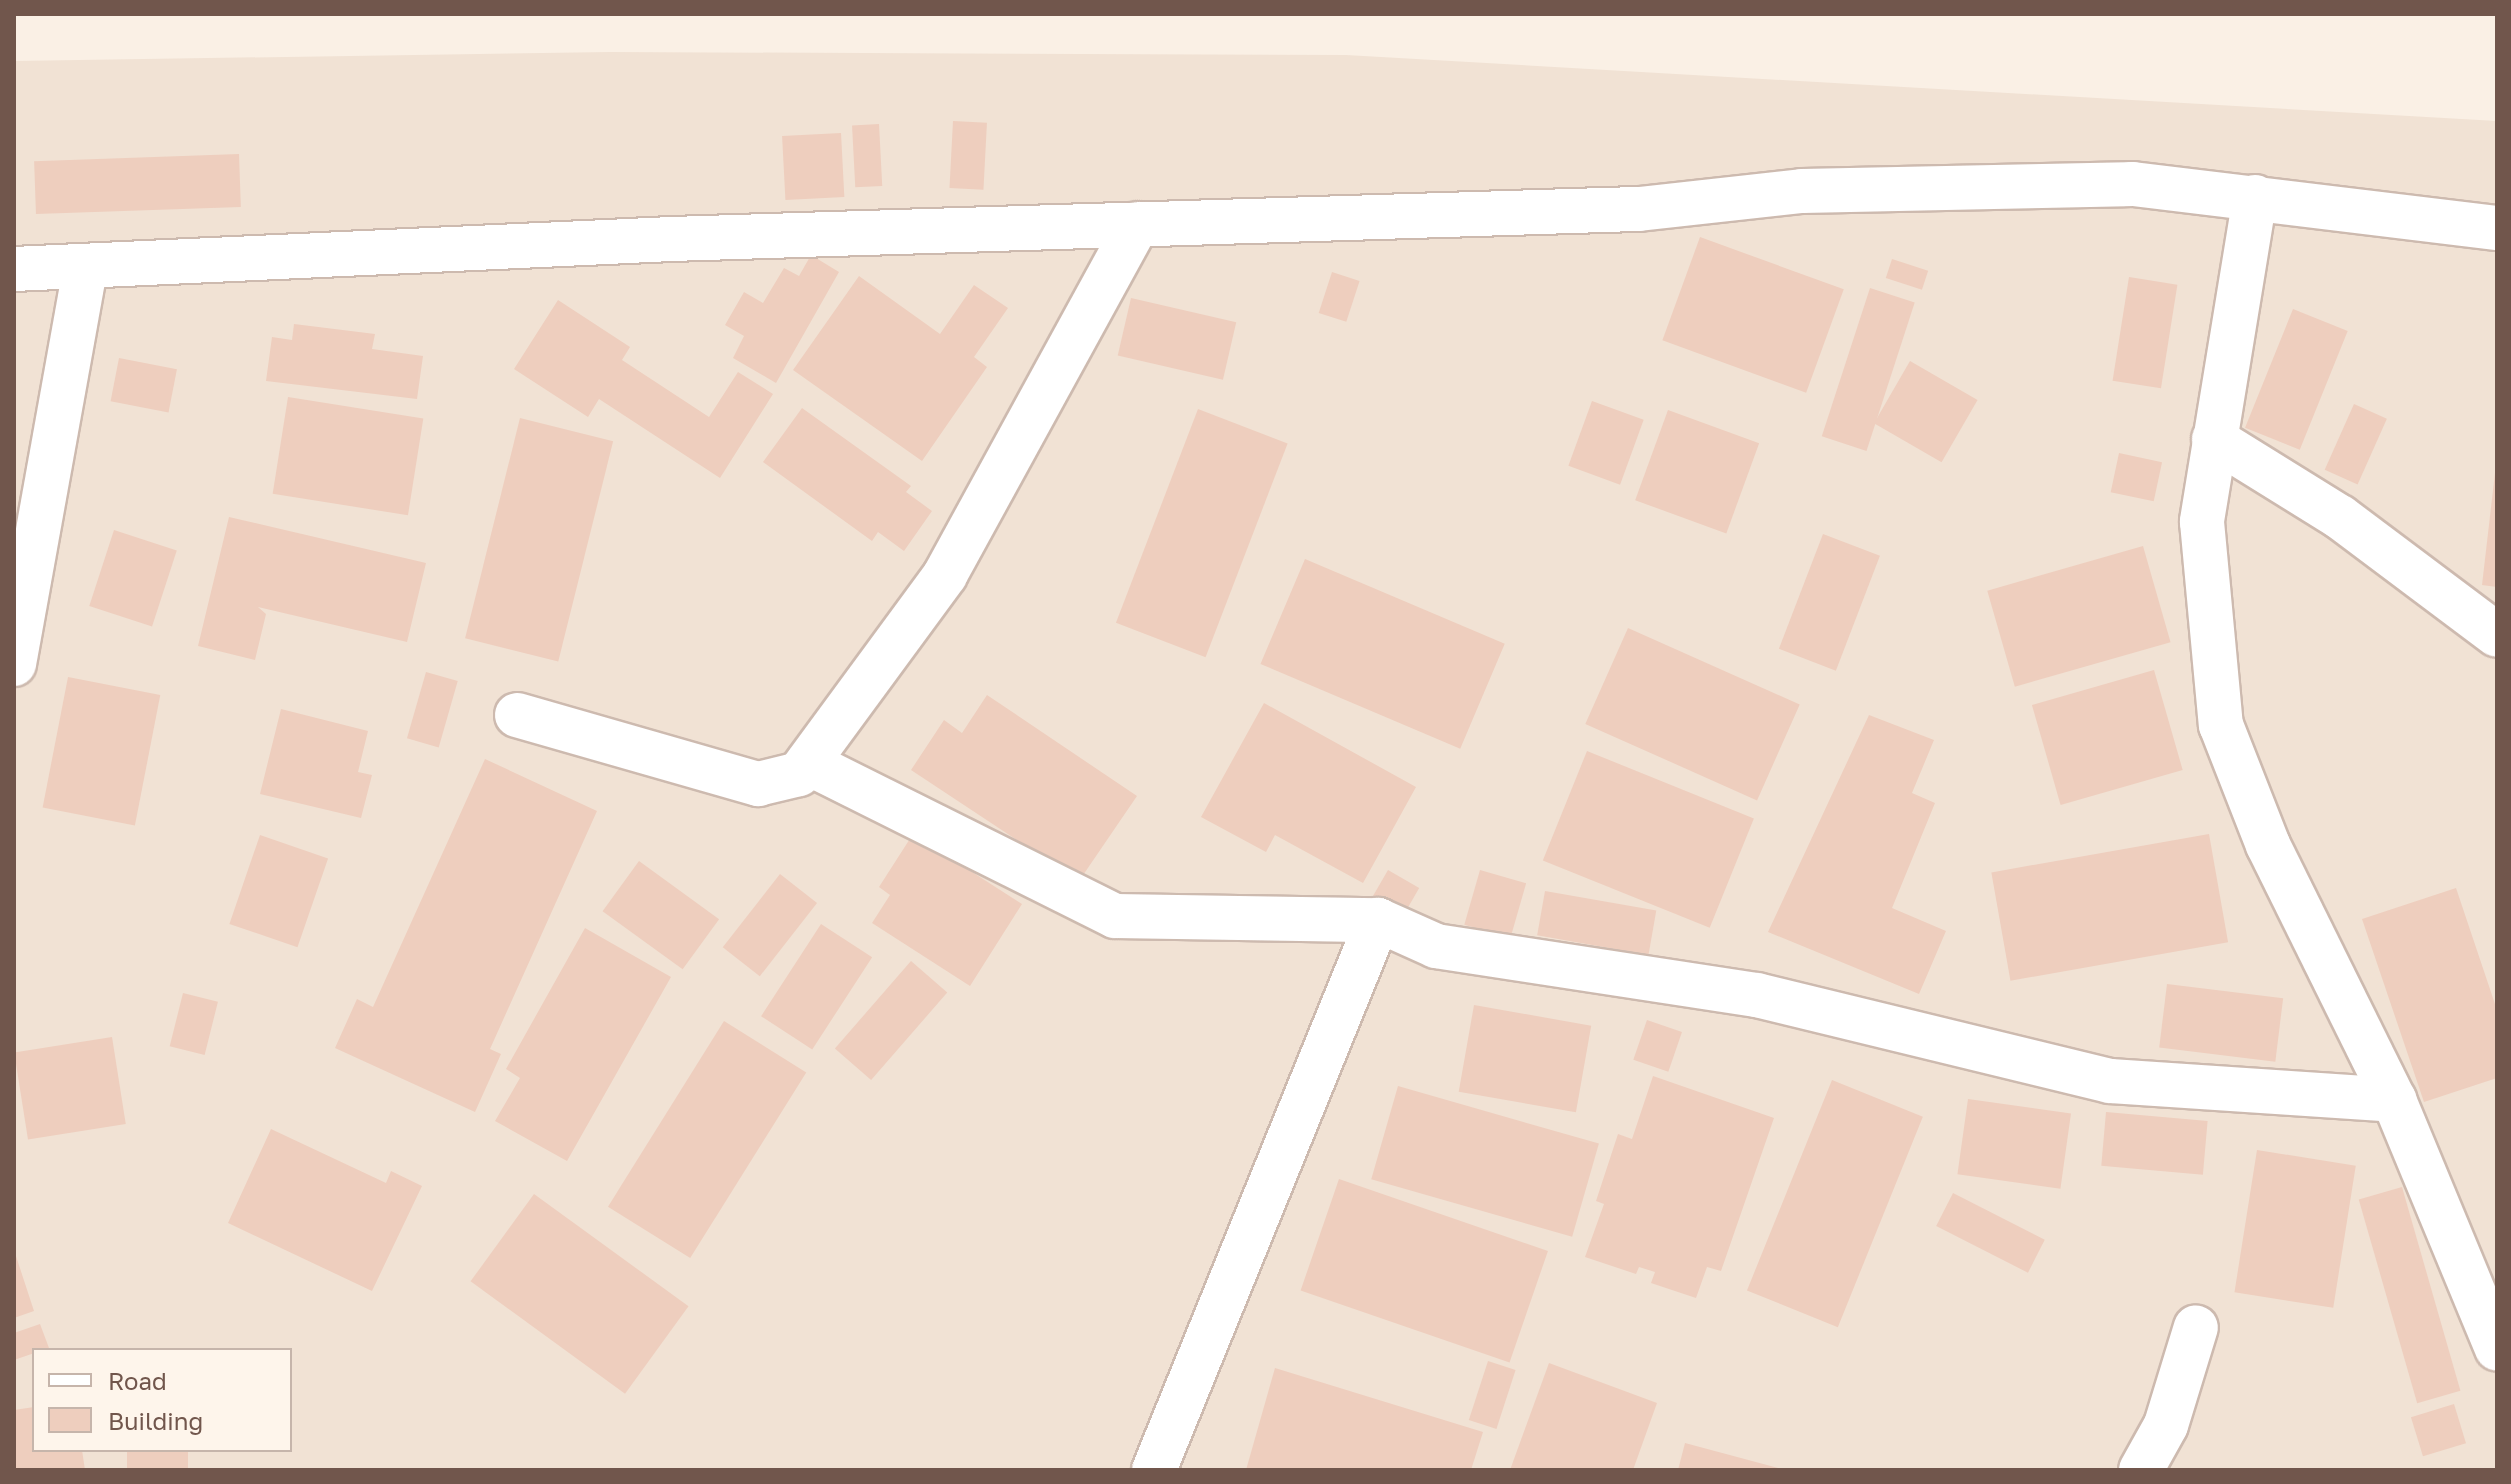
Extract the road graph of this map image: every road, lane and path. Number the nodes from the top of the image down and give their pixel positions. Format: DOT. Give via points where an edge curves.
graph roads {
  1 [pos="2255,197"];
  2 [pos="1137,224"];
  3 [pos="2497,228"];
  4 [pos="85,268"];
  5 [pos="14,269"];
  6 [pos="2214,439"];
  7 [pos="2497,635"];
  8 [pos="14,664"];
  9 [pos="517,715"];
  10 [pos="808,763"];
  11 [pos="1378,920"];
  12 [pos="2394,1100"];
  13 [pos="2196,1327"];
  14 [pos="2497,1349"];
  15 [pos="1154,1470"];
  16 [pos="2141,1470"];
  1 -- 2 [label="street" via="2133,184 1802,191 1639,209"];
  1 -- 3 [label="street"];
  1 -- 6 [label="street"];
  2 -- 4 [label="street"];
  2 -- 10 [label="street" via="945,575"];
  4 -- 5 [label="street"];
  4 -- 8 [label="street"];
  6 -- 7 [label="street" via="2340,517"];
  6 -- 12 [label="street" via="2202,522 2221,725 2268,845"];
  9 -- 10 [label="street" via="758,784 799,774"];
  10 -- 11 [label="street" via="1115,916"];
  11 -- 12 [label="street" via="1436,946 1757,995 2110,1081"];
  11 -- 15 [label="street"];
  12 -- 14 [label="street"];
  13 -- 16 [label="street" via="2166,1425"];
}
